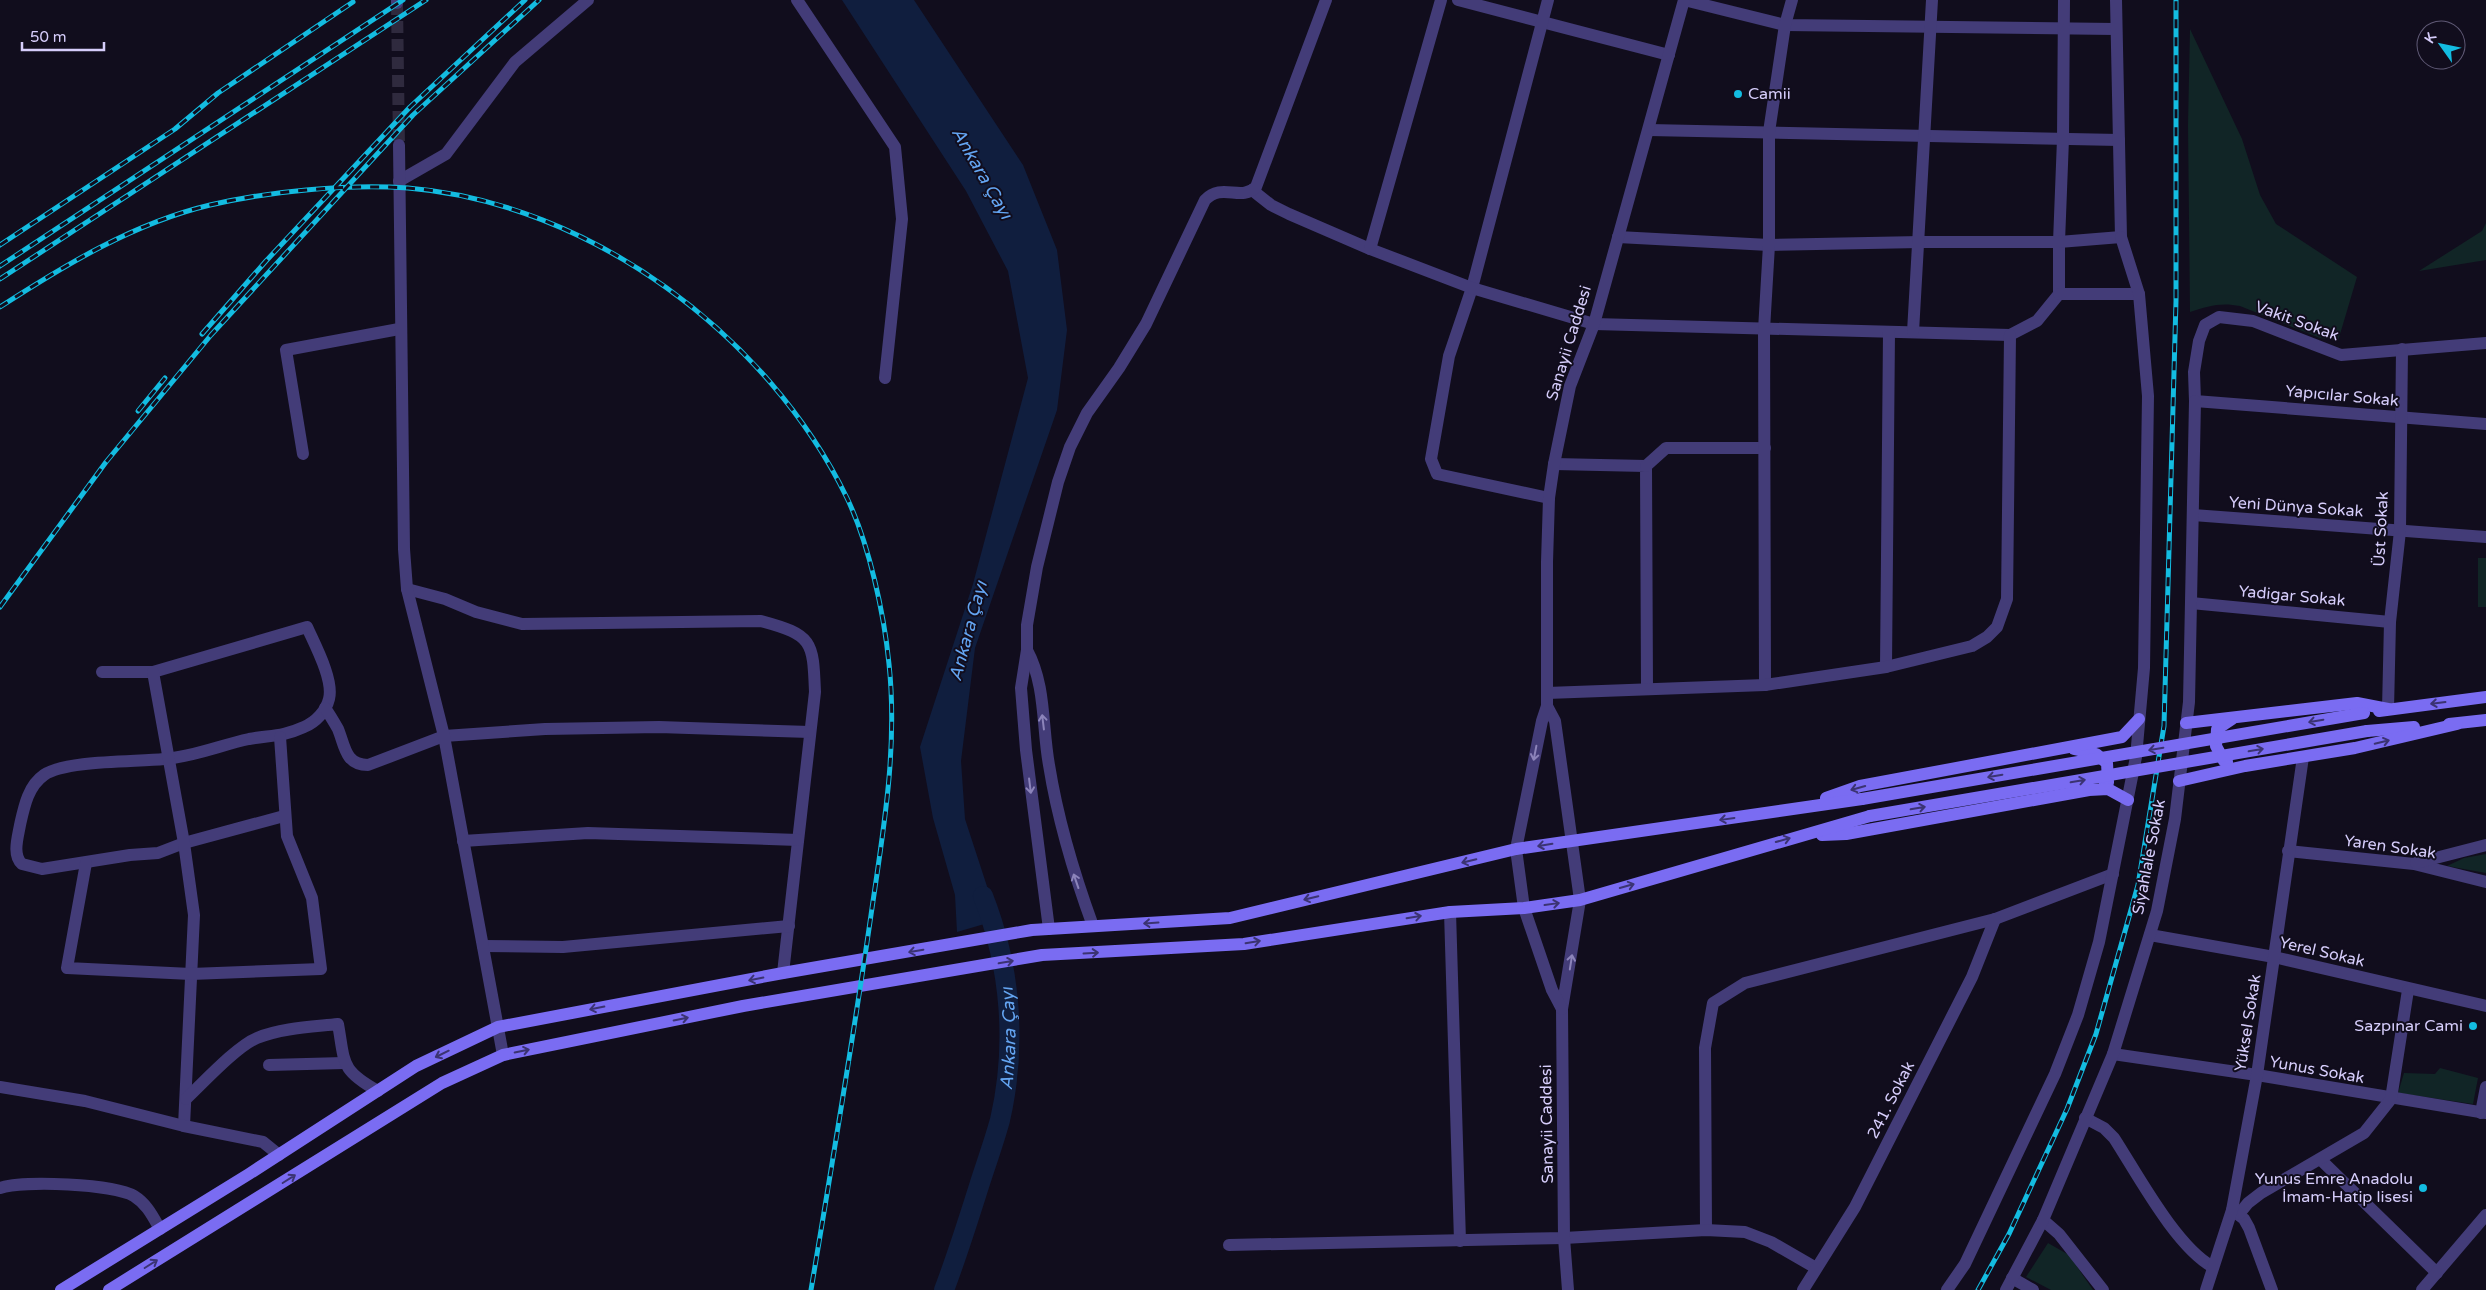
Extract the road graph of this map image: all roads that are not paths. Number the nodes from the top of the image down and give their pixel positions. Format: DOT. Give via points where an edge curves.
graph roads {
  1 [pos="588,0"];
  2 [pos="797,0"];
  3 [pos="1326,0"];
  4 [pos="1441,0"];
  5 [pos="1458,0"];
  6 [pos="1548,0"];
  7 [pos="1684,0"];
  8 [pos="1792,0"];
  9 [pos="1932,0"];
  10 [pos="2064,0"];
  11 [pos="2116,0"];
  12 [pos="1542,23"];
  13 [pos="1785,25"];
  14 [pos="1929,27"];
  15 [pos="2063,28"];
  16 [pos="2115,29"];
  17 [pos="1669,55"];
  18 [pos="1649,130"];
  19 [pos="1769,132"];
  20 [pos="1926,136"];
  21 [pos="2063,139"];
  22 [pos="2119,140"];
  23 [pos="399,145"];
  24 [pos="399,181"];
  25 [pos="1252,190"];
  26 [pos="1618,237"];
  27 [pos="2121,237"];
  28 [pos="1920,242"];
  29 [pos="2059,242"];
  30 [pos="1769,245"];
  31 [pos="1370,249"];
  32 [pos="1472,288"];
  33 [pos="2059,294"];
  34 [pos="2139,294"];
  35 [pos="1594,324"];
  36 [pos="399,329"];
  37 [pos="1764,330"];
  38 [pos="1889,332"];
  39 [pos="1913,332"];
  40 [pos="2010,335"];
  41 [pos="2486,342"];
  42 [pos="2402,349"];
  43 [pos="885,378"];
  44 [pos="2195,401"];
  45 [pos="2400,418"];
  46 [pos="2486,424"];
  47 [pos="1765,448"];
  48 [pos="303,454"];
  49 [pos="1554,464"];
  50 [pos="1646,466"];
  51 [pos="1549,498"];
  52 [pos="2193,515"];
  53 [pos="2400,531"];
  54 [pos="2486,537"];
  55 [pos="407,589"];
  56 [pos="2191,603"];
  57 [pos="2390,622"];
  58 [pos="1027,650"];
  59 [pos="1886,667"];
  60 [pos="102,672"];
  61 [pos="154,672"];
  62 [pos="1765,685"];
  63 [pos="1647,689"];
  64 [pos="2486,697"];
  65 [pos="1547,699"];
  66 [pos="325,708"];
  67 [pos="2388,709"];
  68 [pos="2236,717"];
  69 [pos="2139,720"];
  70 [pos="2486,720"];
  71 [pos="2186,723"];
  72 [pos="2457,724"];
  73 [pos="810,732"];
  74 [pos="444,736"];
  75 [pos="280,737"];
  76 [pos="2067,748"];
  77 [pos="2303,757"];
  78 [pos="167,759"];
  79 [pos="2245,766"];
  80 [pos="2179,781"];
  81 [pos="2088,790"];
  82 [pos="2128,800"];
  83 [pos="1794,809"];
  84 [pos="284,816"];
  85 [pos="1802,835"];
  86 [pos="798,840"];
  87 [pos="1574,840"];
  88 [pos="464,841"];
  89 [pos="184,843"];
  90 [pos="2486,845"];
  91 [pos="1516,850"];
  92 [pos="2288,850"];
  93 [pos="86,863"];
  94 [pos="2414,864"];
  95 [pos="2113,874"];
  96 [pos="2486,882"];
  97 [pos="1580,900"];
  98 [pos="1524,908"];
  99 [pos="1450,912"];
  100 [pos="1995,919"];
  101 [pos="789,926"];
  102 [pos="1093,926"];
  103 [pos="1049,929"];
  104 [pos="2150,935"];
  105 [pos="483,946"];
  106 [pos="2274,957"];
  107 [pos="191,974"];
  108 [pos="783,974"];
  109 [pos="2408,990"];
  110 [pos="2486,1006"];
  111 [pos="1562,1010"];
  112 [pos="498,1027"];
  113 [pos="2113,1054"];
  114 [pos="503,1055"];
  115 [pos="344,1063"];
  116 [pos="270,1065"];
  117 [pos="2257,1075"];
  118 [pos="0,1087"];
  119 [pos="2486,1087"];
  120 [pos="378,1091"];
  121 [pos="186,1099"];
  122 [pos="2391,1099"];
  123 [pos="2483,1113"];
  124 [pos="2085,1118"];
  125 [pos="184,1126"];
  126 [pos="279,1155"];
  127 [pos="2321,1160"];
  128 [pos="0,1188"];
  129 [pos="2235,1212"];
  130 [pos="2486,1215"];
  131 [pos="2043,1220"];
  132 [pos="160,1229"];
  133 [pos="1706,1230"];
  134 [pos="1564,1238"];
  135 [pos="1460,1240"];
  136 [pos="1229,1245"];
  137 [pos="2213,1267"];
  138 [pos="1816,1268"];
  139 [pos="2437,1273"];
  140 [pos="2012,1278"];
  141 [pos="61,1290"];
  142 [pos="109,1290"];
  143 [pos="1568,1290"];
  144 [pos="1803,1290"];
  145 [pos="1948,1290"];
  146 [pos="2006,1290"];
  147 [pos="2034,1290"];
  148 [pos="2103,1290"];
  149 [pos="2206,1290"];
  150 [pos="2272,1290"];
  151 [pos="2422,1290"];
  1 -- 24 [label="street" via="515,62 446,154"];
  2 -- 43 [label="street" via="895,147 902,219"];
  3 -- 25 [label="street" via="1259,180"];
  4 -- 31 [label="street"];
  5 -- 12 [label="street"];
  6 -- 12 [label="street"];
  7 -- 13 [label="street"];
  7 -- 17 [label="street, Sanayii Caddesi"];
  8 -- 13 [label="street"];
  9 -- 14 [label="street"];
  10 -- 15 [label="street"];
  11 -- 16 [label="street"];
  12 -- 17 [label="street"];
  12 -- 32 [label="street"];
  13 -- 14 [label="street"];
  13 -- 19 [label="street"];
  14 -- 15 [label="street"];
  14 -- 20 [label="street"];
  15 -- 16 [label="street"];
  15 -- 21 [label="street"];
  16 -- 22 [label="street"];
  17 -- 18 [label="street, Sanayii Caddesi"];
  18 -- 19 [label="street"];
  18 -- 26 [label="street, Sanayii Caddesi"];
  19 -- 20 [label="street"];
  19 -- 30 [label="street"];
  20 -- 21 [label="street"];
  20 -- 28 [label="street"];
  21 -- 22 [label="street"];
  21 -- 29 [label="street"];
  22 -- 27 [label="street"];
  23 -- 24 [label="street"];
  24 -- 36 [label="street"];
  25 -- 31 [label="street" via="1271,205"];
  25 -- 58 [label="street" via="1240,193 1220,191 1205,200 1146,324 1078,430 1058,482 1037,567 1027,625"];
  26 -- 30 [label="street"];
  26 -- 35 [label="street, Sanayii Caddesi"];
  27 -- 29 [label="street"];
  27 -- 34 [label="street"];
  28 -- 29 [label="street"];
  28 -- 30 [label="street"];
  28 -- 39 [label="street"];
  29 -- 33 [label="street"];
  30 -- 37 [label="street"];
  31 -- 32 [label="street"];
  32 -- 35 [label="street"];
  32 -- 51 [label="street" via="1449,356 1431,459 1437,474"];
  33 -- 34 [label="street"];
  33 -- 40 [label="street" via="2037,321"];
  34 -- 69 [label="street" via="2148,396 2144,668"];
  35 -- 37 [label="street"];
  35 -- 49 [label="street, Sanayii Caddesi" via="1570,386"];
  36 -- 48 [label="street" via="286,350"];
  36 -- 55 [label="street"];
  37 -- 38 [label="street"];
  37 -- 47 [label="street"];
  38 -- 39 [label="street"];
  38 -- 59 [label="street"];
  39 -- 40 [label="street"];
  40 -- 59 [label="street" via="2004,611 1997,627 1987,638 1972,646"];
  41 -- 42 [label="street, Vakit Sokak"];
  42 -- 44 [label="street, Vakit Sokak" via="2342,354 2253,320 2219,316 2205,325 2199,341 2194,372"];
  42 -- 45 [label="street, Üst Sokak"];
  44 -- 45 [label="street, Yapıcılar Sokak"];
  44 -- 52 [label="street, Siyahlale Sokak"];
  45 -- 46 [label="street, Yapıcılar Sokak"];
  45 -- 53 [label="street, Üst Sokak"];
  47 -- 50 [label="street" via="1666,448"];
  47 -- 62 [label="street"];
  49 -- 50 [label="street"];
  49 -- 51 [label="street, Sanayii Caddesi"];
  50 -- 63 [label="street"];
  51 -- 65 [label="street, Sanayii Caddesi"];
  52 -- 53 [label="street, Yeni Dünya Sokak"];
  52 -- 56 [label="street, Siyahlale Sokak"];
  53 -- 54 [label="street, Yeni Dünya Sokak"];
  53 -- 57 [label="street, Üst Sokak"];
  55 -- 73 [label="street" via="522,624 761,621 778,625 806,640 813,653 815,692"];
  55 -- 74 [label="street"];
  56 -- 57 [label="street, Yadigar Sokak"];
  56 -- 71 [label="street, Siyahlale Sokak"];
  57 -- 67 [label="street, Üst Sokak"];
  102 -- 58 [label="street, one-way" via="1074,876 1064,836 1048,764 1037,675"];
  58 -- 103 [label="street, one-way" via="1021,688 1022,714"];
  59 -- 62 [label="street"];
  60 -- 61 [label="street"];
  61 -- 66 [label="street" via="307,627 329,685"];
  61 -- 78 [label="street"];
  62 -- 63 [label="street"];
  63 -- 65 [label="street"];
  64 -- 67 [label="main road, one-way"];
  65 -- 87 [label="street, Sanayii Caddesi" via="1556,721"];
  65 -- 91 [label="street, Sanayii Caddesi, one-way"];
  66 -- 74 [label="street" via="336,725 348,758 362,765"];
  66 -- 75 [label="street" via="306,726"];
  67 -- 68 [label="main road" via="2357,704"];
  67 -- 83 [label="main road, one-way, bridge"];
  68 -- 71 [label="main road"];
  68 -- 79 [label="main road" via="2217,729 2216,746 2224,761"];
  69 -- 76 [label="main road" via="2122,737"];
  69 -- 82 [label="street"];
  70 -- 72 [label="main road"];
  71 -- 80 [label="street, Siyahlale Sokak"];
  77 -- 72 [label="main road, one-way"];
  85 -- 72 [label="main road, one-way, bridge" via="1870,816 2367,732"];
  73 -- 74 [label="street" via="659,727 545,728"];
  73 -- 86 [label="street"];
  74 -- 88 [label="street"];
  75 -- 78 [label="street" via="251,739"];
  75 -- 84 [label="street"];
  76 -- 81 [label="main road" via="2096,754 2107,763 2108,782"];
  76 -- 83 [label="main road, one-way" via="1860,786"];
  77 -- 79 [label="main road"];
  77 -- 92 [label="street, Yüksel Sokak"];
  78 -- 89 [label="street"];
  78 -- 93 [label="street" via="62,767 45,774 32,786 17,843 20,862 42,869"];
  79 -- 80 [label="main road"];
  80 -- 104 [label="street, Siyahlale Sokak" via="2175,819"];
  81 -- 82 [label="main road" via="2108,789"];
  81 -- 85 [label="main road" via="1846,834"];
  82 -- 95 [label="street"];
  83 -- 87 [label="main road, one-way"];
  84 -- 89 [label="street"];
  84 -- 107 [label="street" via="287,836 312,898 321,969"];
  97 -- 85 [label="main road, one-way"];
  86 -- 88 [label="street" via="588,833"];
  86 -- 101 [label="street"];
  87 -- 91 [label="main road, one-way"];
  87 -- 97 [label="street, Sanayii Caddesi"];
  88 -- 105 [label="street"];
  89 -- 93 [label="street" via="158,854"];
  89 -- 107 [label="street" via="194,915"];
  90 -- 94 [label="street"];
  91 -- 98 [label="street, Sanayii Caddesi"];
  91 -- 102 [label="main road, one-way" via="1230,918"];
  92 -- 94 [label="street, Yaren Sokak"];
  92 -- 106 [label="street, Yüksel Sokak"];
  93 -- 107 [label="street" via="67,968"];
  94 -- 96 [label="street, Yaren Sokak"];
  95 -- 100 [label="street"];
  95 -- 145 [label="street" via="2078,1015 2059,1065 1965,1264"];
  98 -- 97 [label="main road, one-way"];
  111 -- 97 [label="street, Sanayii Caddesi, one-way"];
  98 -- 99 [label="main road"];
  98 -- 111 [label="street, Sanayii Caddesi"];
  114 -- 99 [label="main road, one-way" via="742,1006 1042,956 1244,944"];
  99 -- 135 [label="street"];
  100 -- 133 [label="street" via="1745,983 1713,1003 1704,1048"];
  100 -- 138 [label="street, 241. Sokak" via="1972,977 1860,1198"];
  101 -- 105 [label="street" via="563,947"];
  101 -- 108 [label="street"];
  102 -- 103 [label="main road"];
  103 -- 108 [label="main road, one-way"];
  104 -- 106 [label="street, Yerel Sokak"];
  104 -- 113 [label="street, Siyahlale Sokak"];
  105 -- 112 [label="street"];
  106 -- 109 [label="street, Yerel Sokak"];
  106 -- 117 [label="street, Yüksel Sokak"];
  107 -- 121 [label="street"];
  108 -- 112 [label="main road, one-way"];
  109 -- 110 [label="street, Yerel Sokak"];
  109 -- 122 [label="street"];
  111 -- 134 [label="street, Sanayii Caddesi"];
  112 -- 114 [label="street"];
  112 -- 120 [label="main road, one-way" via="416,1066"];
  113 -- 117 [label="street, Yunus Sokak"];
  113 -- 124 [label="street, Siyahlale Sokak"];
  142 -- 114 [label="main road, one-way" via="442,1083"];
  115 -- 116 [label="street"];
  115 -- 120 [label="street" via="363,1082"];
  115 -- 121 [label="street" via="338,1024 274,1032 255,1039"];
  117 -- 122 [label="street, Yunus Sokak"];
  117 -- 129 [label="street, Yüksel Sokak"];
  118 -- 125 [label="street" via="85,1100"];
  119 -- 123 [label="street"];
  120 -- 126 [label="main road"];
  121 -- 125 [label="street"];
  122 -- 123 [label="street, Yunus Sokak"];
  122 -- 127 [label="street" via="2364,1133"];
  124 -- 131 [label="street, Siyahlale Sokak"];
  124 -- 137 [label="street" via="2104,1128 2114,1138 2179,1237 2200,1260"];
  125 -- 126 [label="street" via="263,1142"];
  126 -- 132 [label="main road"];
  127 -- 129 [label="street" via="2261,1193"];
  127 -- 139 [label="street"];
  128 -- 132 [label="street" via="40,1183 120,1190 142,1203"];
  129 -- 137 [label="street, Yüksel Sokak"];
  129 -- 150 [label="street" via="2249,1228"];
  130 -- 139 [label="street"];
  131 -- 140 [label="street, Siyahlale Sokak"];
  131 -- 148 [label="street" via="2065,1241"];
  132 -- 141 [label="main road"];
  133 -- 134 [label="street"];
  133 -- 138 [label="street" via="1745,1232 1771,1242"];
  134 -- 135 [label="street"];
  134 -- 143 [label="street, Sanayii Caddesi"];
  135 -- 136 [label="street"];
  137 -- 149 [label="street, Yüksel Sokak"];
  138 -- 144 [label="street, 241. Sokak"];
  139 -- 151 [label="street"];
  140 -- 146 [label="street, Siyahlale Sokak"];
  140 -- 147 [label="street"];
}
